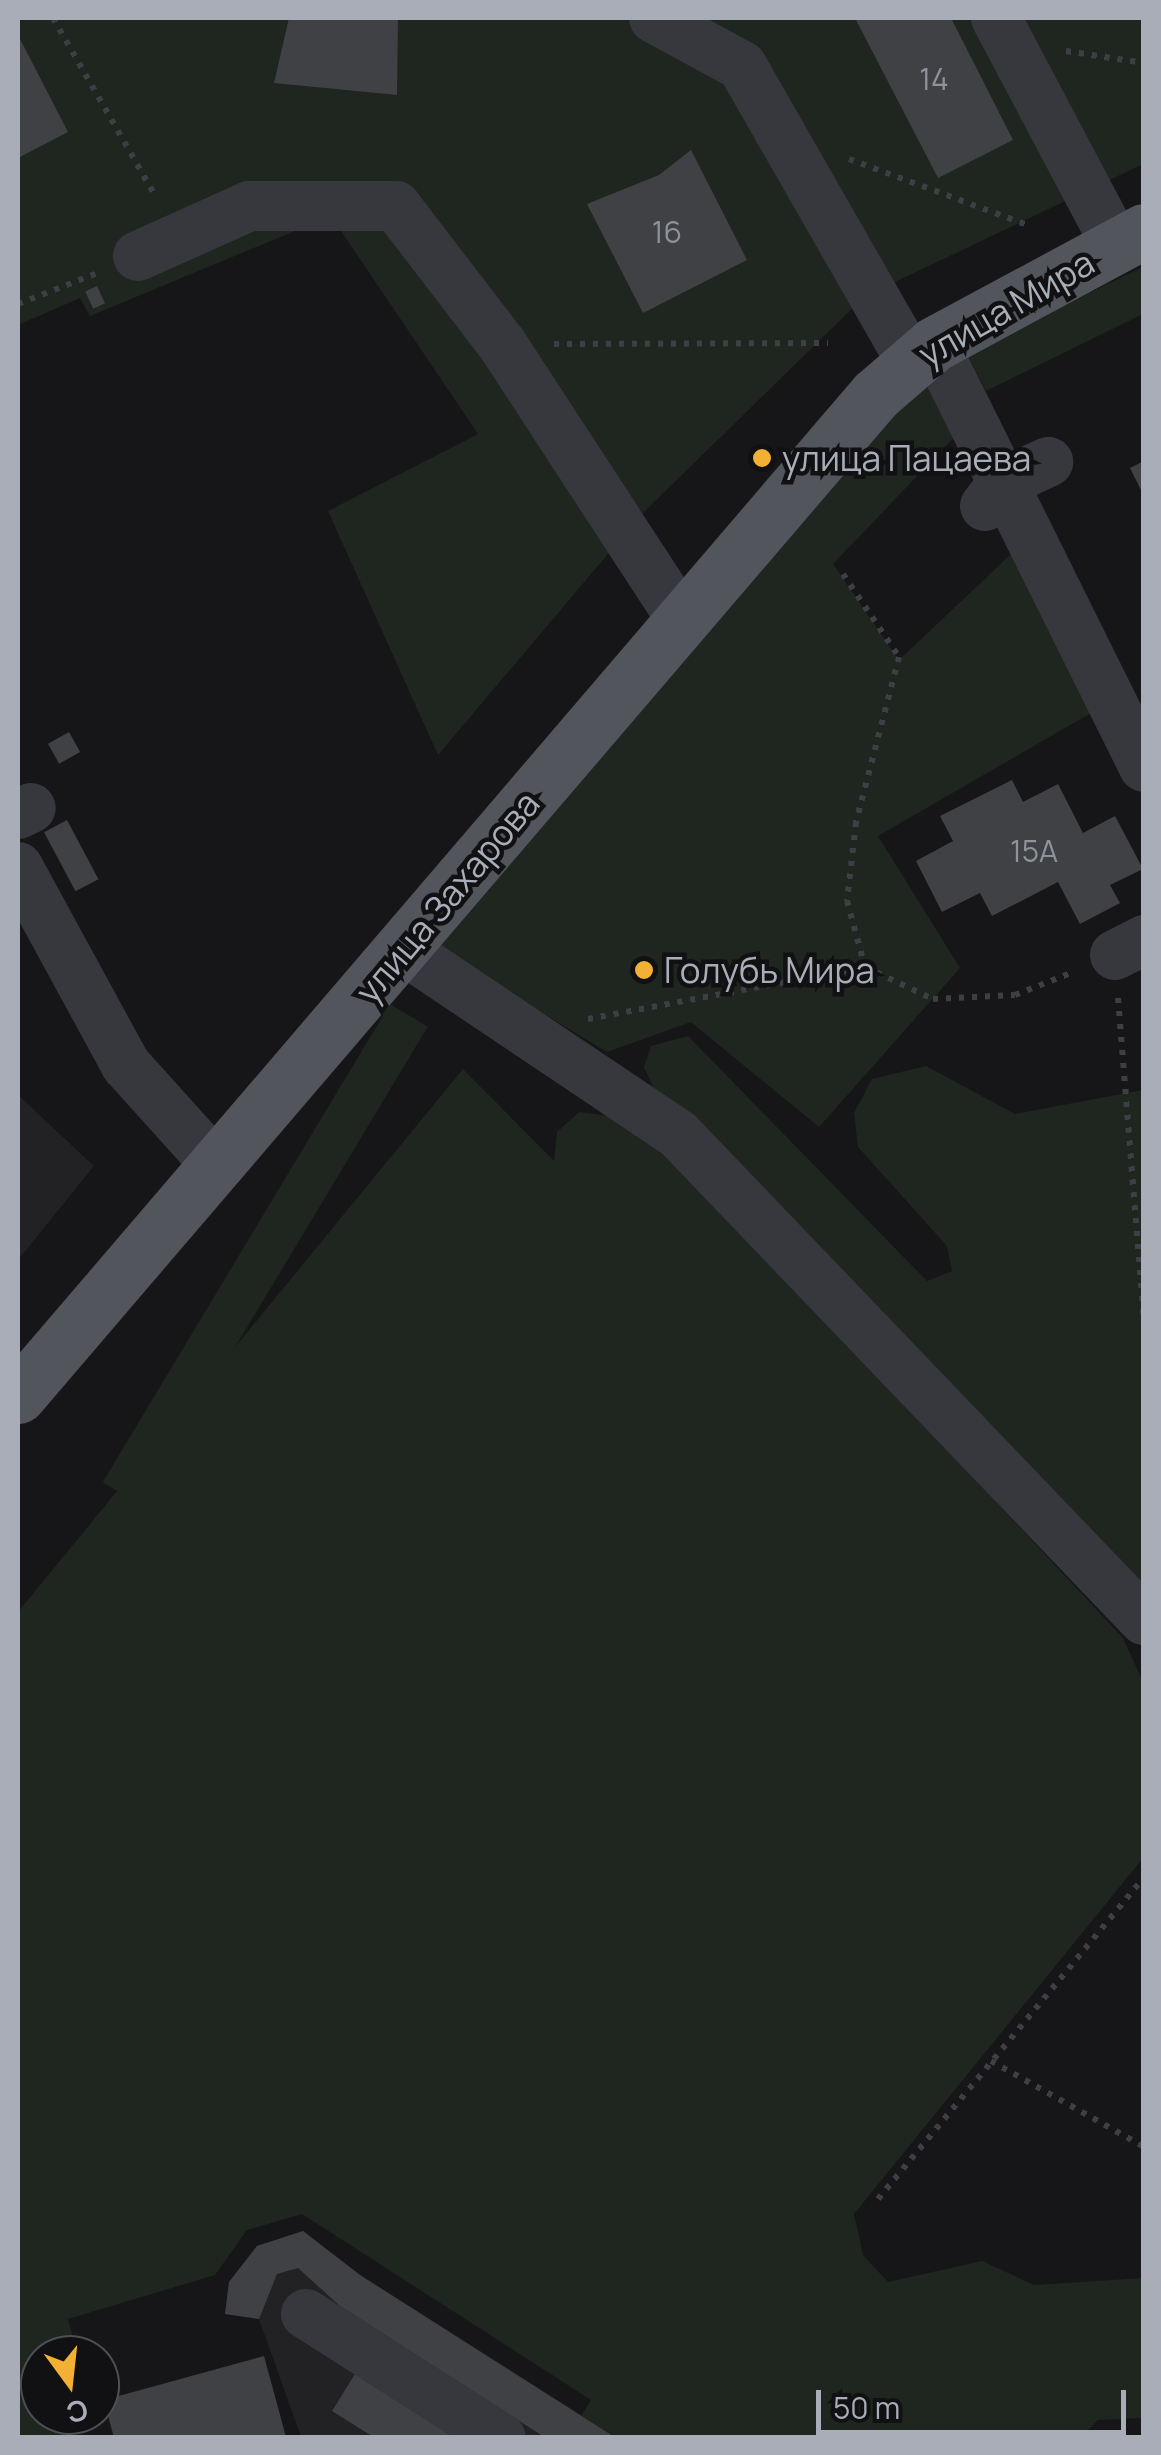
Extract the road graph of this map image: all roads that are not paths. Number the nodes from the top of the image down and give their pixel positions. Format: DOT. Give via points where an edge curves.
graph roads {
  1 [pos="654,18"];
  2 [pos="998,21"];
  3 [pos="1130,238"];
  4 [pos="158,247"];
  5 [pos="906,367"];
  6 [pos="1048,462"];
  7 [pos="994,494"];
  8 [pos="680,617"];
  9 [pos="1144,767"];
  10 [pos="18,867"];
  11 [pos="404,950"];
  12 [pos="217,1166"];
  13 [pos="18,1396"];
  14 [pos="1144,1620"];
  15 [pos="306,2314"];
  16 [pos="501,2438"];
  1 -- 5 [label="street" via="742,66"];
  2 -- 3 [label="street"];
  3 -- 5 [label="main road, улица Мира"];
  4 -- 8 [label="street" via="249,206 396,206 502,344"];
  5 -- 7 [label="street"];
  5 -- 8 [label="main road, улица Захарова"];
  6 -- 7 [label="street"];
  7 -- 9 [label="street"];
  8 -- 11 [label="main road, улица Захарова"];
  10 -- 12 [label="street" via="126,1065"];
  11 -- 12 [label="main road, улица Захарова"];
  11 -- 14 [label="street" via="533,1030 678,1135"];
  12 -- 13 [label="main road, улица Захарова"];
  15 -- 16 [label="street"];
}
